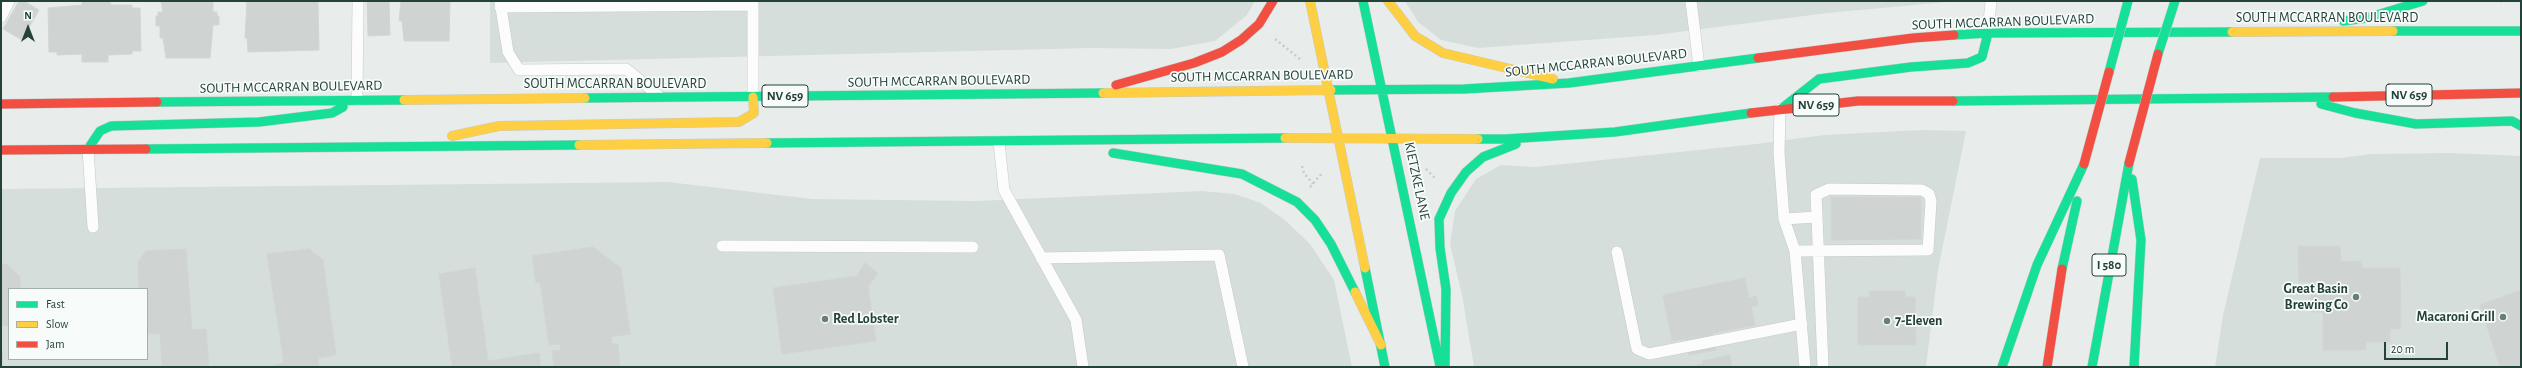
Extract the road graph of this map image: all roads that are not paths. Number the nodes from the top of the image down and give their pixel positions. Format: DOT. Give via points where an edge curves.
graph roads {
  1 [pos="9,1"];
  2 [pos="358,1"];
  3 [pos="1273,1"];
  4 [pos="1310,1"];
  5 [pos="1363,1"];
  6 [pos="1388,1"];
  7 [pos="1691,1"];
  8 [pos="1991,1"];
  9 [pos="2128,1"];
  10 [pos="2174,1"];
  11 [pos="2423,1"];
  12 [pos="753,3"];
  13 [pos="500,4"];
  14 [pos="1,17"];
  15 [pos="2521,31"];
  16 [pos="1988,33"];
  17 [pos="2268,33"];
  18 [pos="1699,66"];
  19 [pos="1569,84"];
  20 [pos="1327,89"];
  21 [pos="1380,89"];
  22 [pos="1089,93"];
  23 [pos="2521,93"];
  24 [pos="752,97"];
  25 [pos="661,98"];
  26 [pos="2297,98"];
  27 [pos="357,100"];
  28 [pos="1,104"];
  29 [pos="1780,109"];
  30 [pos="2521,126"];
  31 [pos="1394,138"];
  32 [pos="1534,138"];
  33 [pos="1337,139"];
  34 [pos="999,142"];
  35 [pos="1020,142"];
  36 [pos="410,146"];
  37 [pos="1,150"];
  38 [pos="88,150"];
  39 [pos="1088,150"];
  40 [pos="1103,151"];
  41 [pos="2129,162"];
  42 [pos="2084,164"];
  43 [pos="1817,217"];
  44 [pos="1784,219"];
  45 [pos="92,227"];
  46 [pos="722,246"];
  47 [pos="973,247"];
  48 [pos="1795,251"];
  49 [pos="1818,251"];
  50 [pos="1617,252"];
  51 [pos="1042,258"];
  52 [pos="1802,324"];
  53 [pos="1381,345"];
  54 [pos="1081,367"];
  55 [pos="1243,367"];
  56 [pos="1385,367"];
  57 [pos="1441,367"];
  58 [pos="1445,367"];
  59 [pos="1805,367"];
  60 [pos="1823,367"];
  61 [pos="2002,367"];
  62 [pos="2047,367"];
  63 [pos="2092,367"];
  64 [pos="2134,367"];
  1 -- 14 [label="lane"];
  2 -- 27 [label="lane"];
  3 -- 22 [label="main road" via="1259,24 1222,52 1194,63"];
  4 -- 20 [label="main road"];
  5 -- 21 [label="main road, KIETZKE LANE"];
  6 -- 19 [label="main road" via="1415,36 1443,53"];
  7 -- 18 [label="lane"];
  8 -- 16 [label="lane"];
  9 -- 42 [label="main road, bridge"];
  10 -- 41 [label="main road, I 580, bridge"];
  11 -- 17 [label="main road" via="2367,18"];
  12 -- 13 [label="lane"];
  12 -- 24 [label="lane"];
  13 -- 25 [label="lane" via="508,52 519,70 626,69"];
  15 -- 17 [label="main road, SOUTH MCCARRAN BOULEVARD / NV 659"];
  16 -- 17 [label="main road, SOUTH MCCARRAN BOULEVARD / NV 659"];
  16 -- 18 [label="main road, SOUTH MCCARRAN BOULEVARD / NV 659" via="1914,38"];
  16 -- 29 [label="main road" via="1982,57 1968,63 1911,67 1819,79"];
  18 -- 19 [label="main road, SOUTH MCCARRAN BOULEVARD / NV 659"];
  19 -- 21 [label="main road, SOUTH MCCARRAN BOULEVARD / NV 659" via="1464,90"];
  20 -- 21 [label="main road, SOUTH MCCARRAN BOULEVARD / NV 659"];
  20 -- 22 [label="main road, SOUTH MCCARRAN BOULEVARD / NV 659"];
  20 -- 33 [label="main road"];
  21 -- 31 [label="main road, KIETZKE LANE"];
  22 -- 24 [label="main road, SOUTH MCCARRAN BOULEVARD / NV 659"];
  23 -- 26 [label="main road, NV 659"];
  24 -- 25 [label="main road, SOUTH MCCARRAN BOULEVARD / NV 659"];
  24 -- 36 [label="main road" via="754,113 739,122 499,126"];
  25 -- 27 [label="main road, SOUTH MCCARRAN BOULEVARD / NV 659"];
  26 -- 29 [label="main road, NV 659" via="1902,100 1858,101"];
  26 -- 30 [label="main road" via="2355,114 2416,124 2512,121"];
  27 -- 28 [label="main road, SOUTH MCCARRAN BOULEVARD / NV 659"];
  27 -- 38 [label="main road" via="332,114 302,118 111,126 100,131"];
  29 -- 32 [label="main road, NV 659" via="1653,128"];
  29 -- 44 [label="lane" via="1779,153"];
  31 -- 32 [label="main road, NV 659"];
  31 -- 33 [label="main road, NV 659"];
  31 -- 57 [label="main road, KIETZKE LANE"];
  32 -- 58 [label="main road" via="1483,157 1466,172 1451,193 1439,219 1446,289"];
  33 -- 35 [label="main road, NV 659"];
  33 -- 53 [label="main road"];
  34 -- 35 [label="main road, NV 659"];
  34 -- 36 [label="main road, NV 659"];
  34 -- 51 [label="lane" via="1004,190"];
  35 -- 39 [label="main road"];
  36 -- 38 [label="main road, NV 659"];
  37 -- 38 [label="main road, NV 659"];
  38 -- 45 [label="lane"];
  40 -- 53 [label="main road" via="1242,174 1297,202 1315,220 1332,244"];
  41 -- 63 [label="main road, I 580"];
  41 -- 64 [label="main road" via="2141,240"];
  42 -- 61 [label="main road" via="2037,265"];
  42 -- 62 [label="main road" via="2061,274"];
  43 -- 44 [label="lane"];
  43 -- 49 [label="lane"];
  43 -- 49 [label="lane" via="1816,195 1829,189 1922,190 1929,194 1931,201 1928,250"];
  44 -- 48 [label="lane"];
  46 -- 47 [label="lane"];
  48 -- 49 [label="lane"];
  48 -- 52 [label="lane"];
  49 -- 60 [label="lane"];
  50 -- 52 [label="lane" via="1637,349 1649,354"];
  51 -- 54 [label="lane" via="1076,320"];
  51 -- 55 [label="lane" via="1219,255"];
  52 -- 59 [label="lane"];
  53 -- 56 [label="main road"];
}
